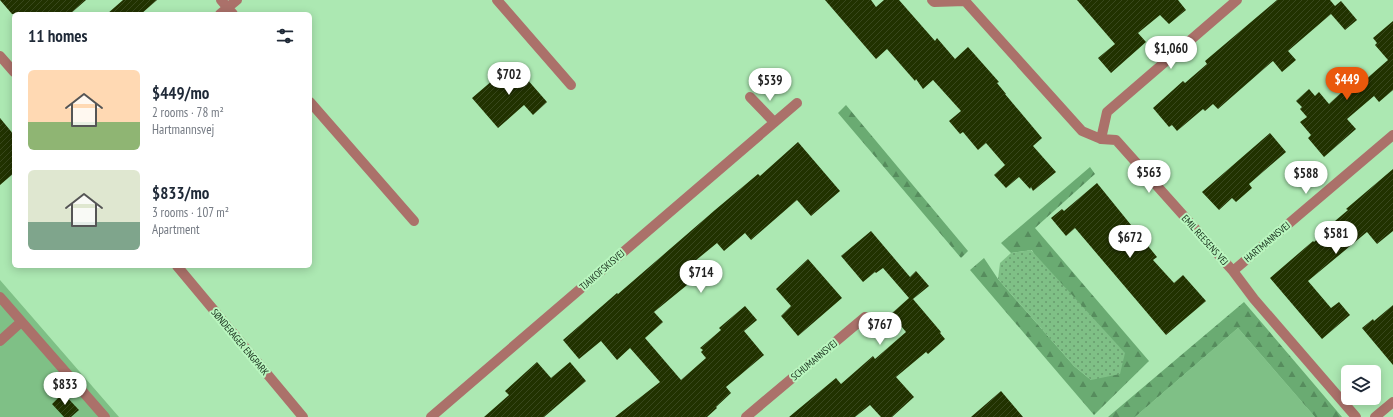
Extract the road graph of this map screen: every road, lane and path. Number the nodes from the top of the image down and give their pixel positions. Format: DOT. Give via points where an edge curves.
graph roads {
  1 [pos="236,0"];
  2 [pos="497,0"];
  3 [pos="932,0"];
  4 [pos="1237,0"];
  5 [pos="226,9"];
  6 [pos="0,56"];
  7 [pos="12,70"];
  8 [pos="571,85"];
  9 [pos="750,97"];
  10 [pos="797,103"];
  11 [pos="312,104"];
  12 [pos="774,122"];
  13 [pos="1393,135"];
  14 [pos="1101,139"];
  15 [pos="414,221"];
  16 [pos="179,268"];
  17 [pos="1233,271"];
  18 [pos="0,297"];
  19 [pos="21,322"];
  20 [pos="878,333"];
  21 [pos="0,341"];
  22 [pos="1393,402"];
  23 [pos="105,417"];
  24 [pos="303,417"];
  25 [pos="431,417"];
  26 [pos="746,417"];
  27 [pos="1356,417"];
  28 [pos="1375,417"];
  1 -- 5 [label="street"];
  2 -- 8 [label="street"];
  3 -- 14 [label="street, EMIL REESENS VEJ" via="965,1 1082,131"];
  4 -- 14 [label="street" via="1107,112"];
  6 -- 7 [label="street"];
  9 -- 12 [label="street"];
  10 -- 12 [label="street, TJAIKOFSKISVEJ"];
  11 -- 15 [label="street"];
  12 -- 25 [label="street, TJAIKOFSKISVEJ"];
  13 -- 17 [label="street, HARTMANNSVEJ"];
  14 -- 17 [label="street, EMIL REESENS VEJ" via="1116,140"];
  16 -- 24 [label="street, SØNDERAGER ENGPARK"];
  17 -- 27 [label="street, EMIL REESENS VEJ"];
  18 -- 19 [label="street"];
  19 -- 21 [label="street"];
  19 -- 23 [label="street"];
  20 -- 26 [label="street, SCHUMANNSVEJ" via="865,317"];
  22 -- 28 [label="street"];
}
